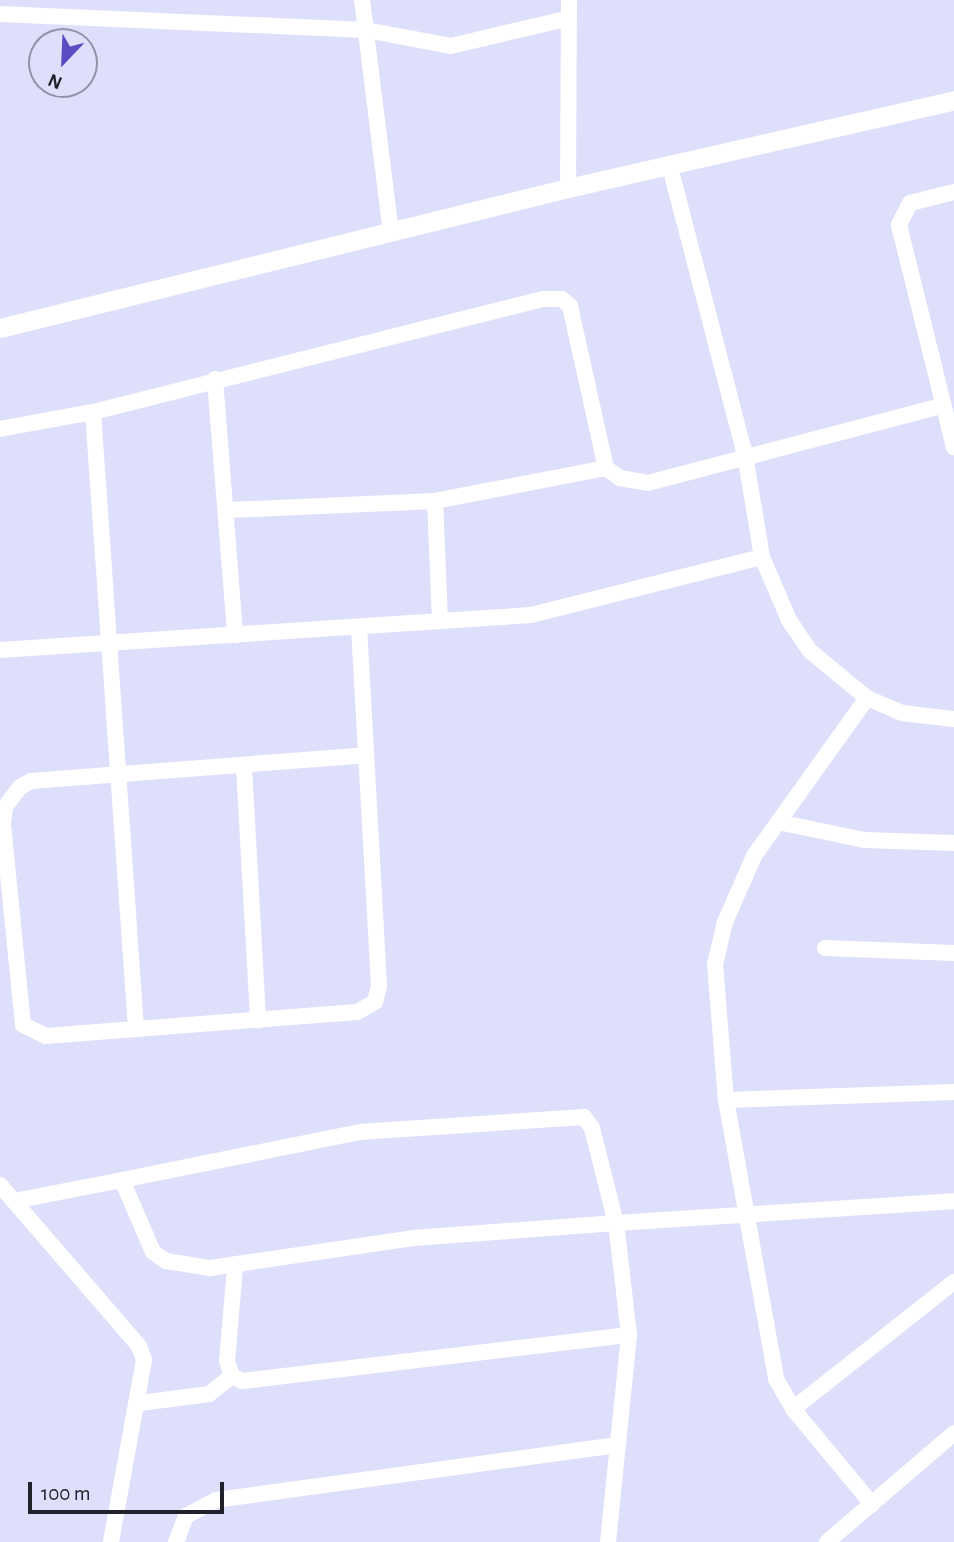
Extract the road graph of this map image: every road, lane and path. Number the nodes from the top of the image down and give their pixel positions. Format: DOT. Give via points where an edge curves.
graph roads {
  1 [pos="362,0"];
  2 [pos="569,0"];
  3 [pos="0,14"];
  4 [pos="569,18"];
  5 [pos="366,30"];
  6 [pos="954,100"];
  7 [pos="670,167"];
  8 [pos="568,188"];
  9 [pos="954,192"];
  10 [pos="391,233"];
  11 [pos="0,328"];
  12 [pos="215,379"];
  13 [pos="942,406"];
  14 [pos="93,412"];
  15 [pos="0,429"];
  16 [pos="954,447"];
  17 [pos="745,455"];
  18 [pos="606,468"];
  19 [pos="435,501"];
  20 [pos="227,510"];
  21 [pos="762,557"];
  22 [pos="440,621"];
  23 [pos="359,627"];
  24 [pos="235,635"];
  25 [pos="112,642"];
  26 [pos="0,650"];
  27 [pos="867,698"];
  28 [pos="954,719"];
  29 [pos="366,755"];
  30 [pos="244,768"];
  31 [pos="119,774"];
  32 [pos="778,822"];
  33 [pos="954,843"];
  34 [pos="825,948"];
  35 [pos="954,953"];
  36 [pos="258,1021"];
  37 [pos="136,1029"];
  38 [pos="954,1092"];
  39 [pos="726,1100"];
  40 [pos="122,1181"];
  41 [pos="0,1185"];
  42 [pos="14,1201"];
  43 [pos="954,1201"];
  44 [pos="748,1214"];
  45 [pos="616,1223"];
  46 [pos="234,1268"];
  47 [pos="954,1282"];
  48 [pos="629,1335"];
  49 [pos="232,1376"];
  50 [pos="140,1403"];
  51 [pos="793,1409"];
  52 [pos="954,1433"];
  53 [pos="617,1446"];
  54 [pos="872,1504"];
  55 [pos="111,1542"];
  56 [pos="176,1542"];
  57 [pos="608,1542"];
  58 [pos="827,1542"];
  1 -- 5 [label="street"];
  2 -- 4 [label="street"];
  3 -- 5 [label="street"];
  4 -- 5 [label="street" via="451,46"];
  4 -- 8 [label="street"];
  5 -- 10 [label="street"];
  6 -- 7 [label="street"];
  7 -- 8 [label="street"];
  7 -- 17 [label="street"];
  8 -- 10 [label="street"];
  9 -- 13 [label="street" via="910,203 899,225"];
  10 -- 11 [label="street"];
  12 -- 14 [label="street"];
  12 -- 18 [label="street" via="544,299 562,299 576,319"];
  12 -- 20 [label="street"];
  13 -- 16 [label="street"];
  13 -- 17 [label="street"];
  14 -- 15 [label="street"];
  14 -- 25 [label="street"];
  17 -- 18 [label="street" via="648,483 620,478"];
  17 -- 21 [label="street"];
  18 -- 19 [label="street"];
  19 -- 20 [label="street"];
  19 -- 22 [label="street"];
  20 -- 24 [label="street"];
  21 -- 22 [label="street" via="542,613"];
  21 -- 27 [label="street" via="789,620 810,652"];
  22 -- 23 [label="street"];
  23 -- 24 [label="street"];
  23 -- 29 [label="street"];
  24 -- 25 [label="street"];
  25 -- 26 [label="street"];
  25 -- 31 [label="street"];
  27 -- 28 [label="street" via="902,713"];
  27 -- 32 [label="street"];
  29 -- 30 [label="street"];
  29 -- 36 [label="street" via="379,986 375,1002 357,1012"];
  30 -- 31 [label="street"];
  30 -- 36 [label="street"];
  31 -- 37 [label="street"];
  31 -- 37 [label="street" via="32,781 12,794 3,824 23,1025 46,1036"];
  32 -- 33 [label="street" via="864,840"];
  32 -- 39 [label="street" via="754,856 717,949 715,1013"];
  34 -- 35 [label="street"];
  36 -- 37 [label="street"];
  38 -- 39 [label="street"];
  39 -- 44 [label="street"];
  40 -- 42 [label="street"];
  40 -- 45 [label="street" via="360,1132 576,1115 592,1128"];
  40 -- 46 [label="street" via="153,1252 182,1265"];
  41 -- 42 [label="street"];
  42 -- 50 [label="street" via="139,1346 144,1376"];
  43 -- 44 [label="street"];
  44 -- 45 [label="street"];
  44 -- 51 [label="street" via="776,1378"];
  45 -- 46 [label="street" via="413,1238"];
  45 -- 48 [label="street"];
  46 -- 49 [label="street" via="227,1361"];
  47 -- 51 [label="street"];
  48 -- 49 [label="street" via="357,1363 253,1380"];
  48 -- 53 [label="street"];
  49 -- 50 [label="street" via="209,1394"];
  50 -- 55 [label="street"];
  51 -- 54 [label="street"];
  52 -- 54 [label="street"];
  53 -- 56 [label="street" via="216,1500 186,1516"];
  53 -- 57 [label="street"];
  54 -- 58 [label="street"];
}
